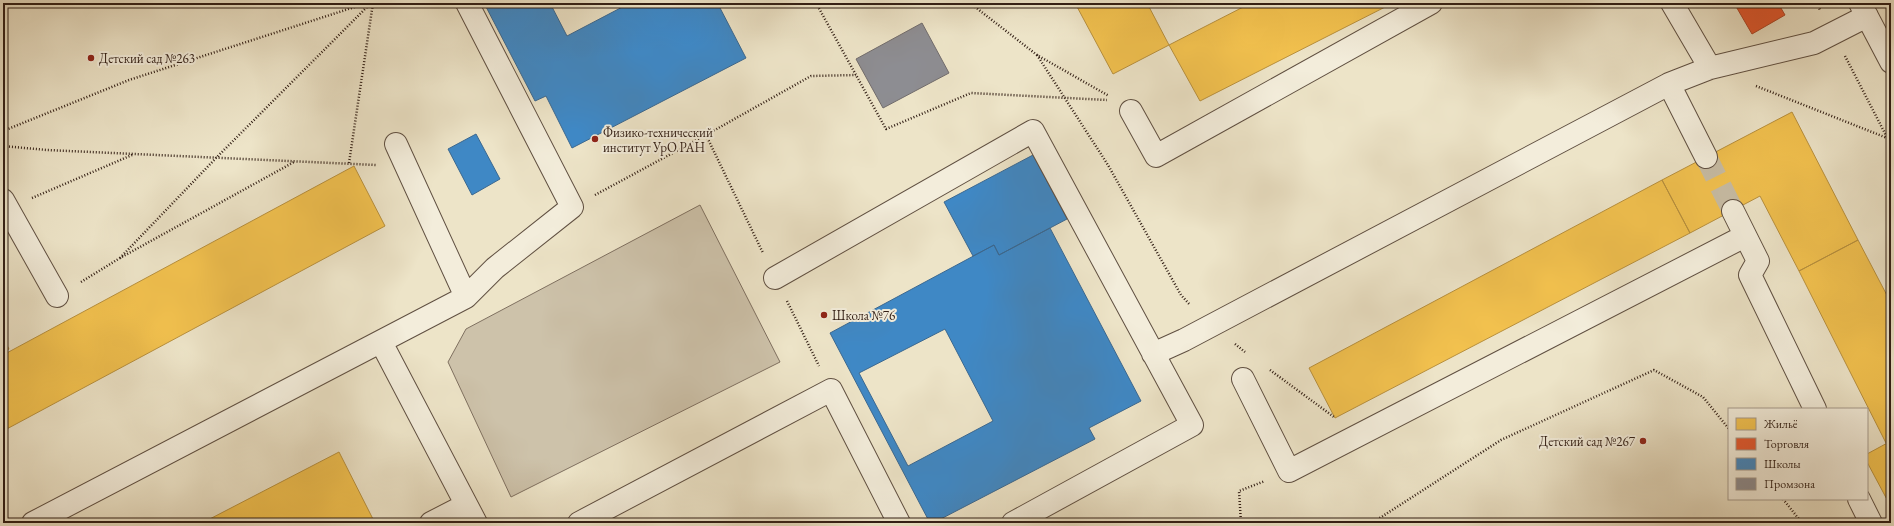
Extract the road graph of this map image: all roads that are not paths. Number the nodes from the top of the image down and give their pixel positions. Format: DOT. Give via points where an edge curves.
graph roads {
  1 [pos="468,3"];
  2 [pos="1431,3"];
  3 [pos="1672,3"];
  4 [pos="1864,9"];
  5 [pos="1891,62"];
  6 [pos="1710,68"];
  7 [pos="1669,84"];
  8 [pos="1123,106"];
  9 [pos="396,144"];
  10 [pos="1706,157"];
  11 [pos="5,205"];
  12 [pos="1733,211"];
  13 [pos="1745,236"];
  14 [pos="775,278"];
  15 [pos="57,296"];
  16 [pos="466,296"];
  17 [pos="381,342"];
  18 [pos="1153,354"];
  19 [pos="1243,379"];
  20 [pos="1815,408"];
  21 [pos="1859,500"];
  22 [pos="471,514"];
  23 [pos="33,523"];
  24 [pos="431,523"];
  25 [pos="579,523"];
  26 [pos="899,523"];
  27 [pos="1013,523"];
  28 [pos="1870,523"];
  1 -- 16 [label="street" via="572,207 495,268"];
  2 -- 8 [label="street" via="1156,156"];
  3 -- 6 [label="street"];
  4 -- 5 [label="street"];
  4 -- 6 [label="street" via="1833,33 1814,43"];
  6 -- 7 [label="street"];
  7 -- 10 [label="street"];
  7 -- 18 [label="street"];
  9 -- 16 [label="street"];
  11 -- 15 [label="street"];
  12 -- 13 [label="street"];
  13 -- 19 [label="street" via="1289,471"];
  13 -- 20 [label="street" via="1758,261 1750,275"];
  14 -- 18 [label="street" via="1032,131"];
  16 -- 17 [label="street"];
  17 -- 22 [label="street"];
  17 -- 23 [label="street"];
  18 -- 27 [label="street" via="1192,425"];
  21 -- 28 [label="street"];
  22 -- 24 [label="street"];
  25 -- 26 [label="street" via="830,390"];
}
